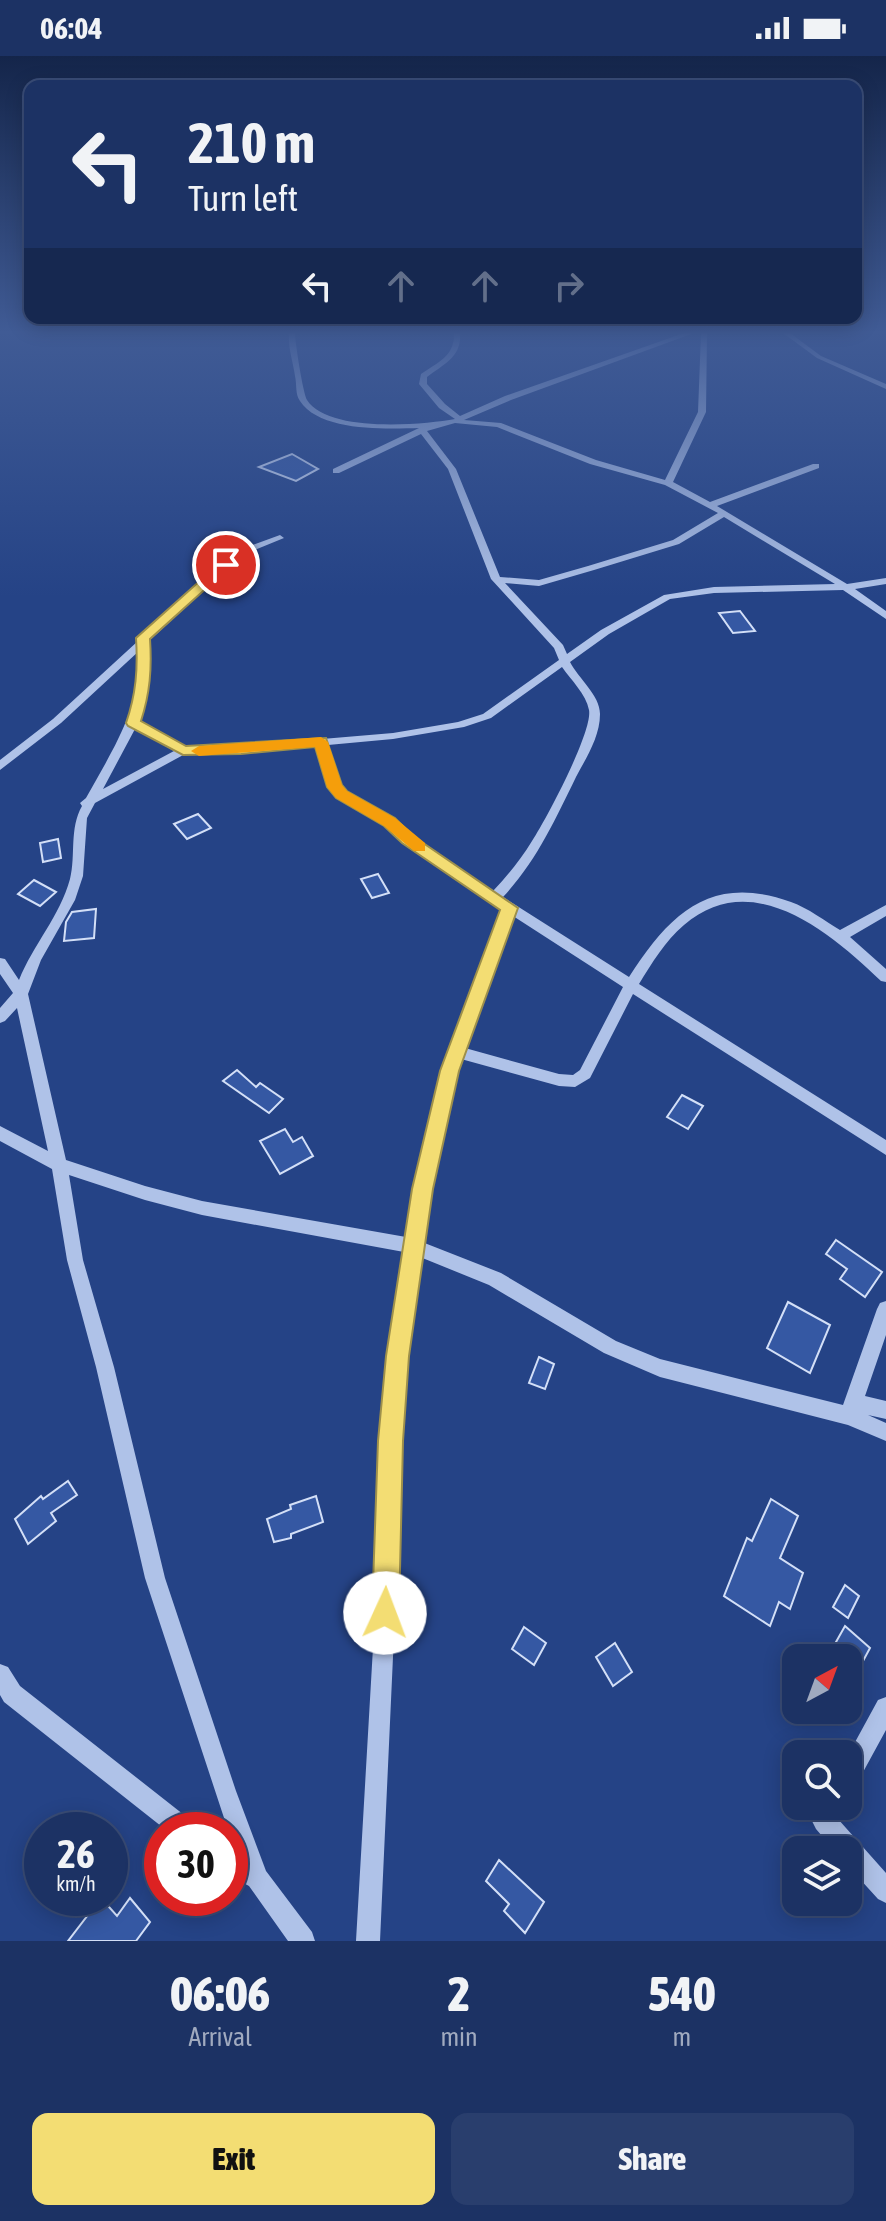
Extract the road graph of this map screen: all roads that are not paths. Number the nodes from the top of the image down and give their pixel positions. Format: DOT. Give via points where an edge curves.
graph roads {
  1 [pos="352,421"];
  2 [pos="453,421"];
  3 [pos="465,421"];
  4 [pos="698,421"];
  5 [pos="427,428"];
  6 [pos="816,466"];
  7 [pos="336,471"];
  8 [pos="668,483"];
  9 [pos="711,505"];
  10 [pos="724,513"];
  11 [pos="280,538"];
  12 [pos="496,579"];
  13 [pos="886,581"];
  14 [pos="539,583"];
  15 [pos="846,587"];
  16 [pos="513,599"];
  17 [pos="886,616"];
  18 [pos="143,638"];
  19 [pos="565,661"];
  20 [pos="133,723"];
  21 [pos="321,742"];
  22 [pos="183,751"];
  23 [pos="0,766"];
  24 [pos="86,803"];
  25 [pos="494,898"];
  26 [pos="510,908"];
  27 [pos="886,910"];
  28 [pos="840,936"];
  29 [pos="0,963"];
  30 [pos="886,977"];
  31 [pos="631,985"];
  32 [pos="21,994"];
  33 [pos="0,1017"];
  34 [pos="457,1052"];
  35 [pos="0,1133"];
  36 [pos="886,1148"];
  37 [pos="59,1165"];
  38 [pos="413,1246"];
  39 [pos="885,1313"];
  40 [pos="851,1409"];
  41 [pos="886,1410"];
  42 [pos="886,1432"];
  43 [pos="0,1675"];
  44 [pos="886,1708"];
  45 [pos="862,1752"];
  46 [pos="162,1812"];
  47 [pos="825,1820"];
  48 [pos="248,1873"];
  49 [pos="257,1878"];
  50 [pos="886,1891"];
  51 [pos="303,1941"];
  52 [pos="368,1941"];
  1 -- 5 [label="street"];
  2 -- 5 [label="street"];
  3 -- 8 [label="street" via="498,425 593,462"];
  4 -- 8 [label="street"];
  5 -- 7 [label="street"];
  5 -- 12 [label="street" via="472,511"];
  6 -- 9 [label="street"];
  8 -- 9 [label="street"];
  9 -- 10 [label="street"];
  10 -- 14 [label="street" via="667,545"];
  10 -- 15 [label="street"];
  11 -- 18 [label="street" via="247,550 226,565"];
  12 -- 14 [label="street"];
  12 -- 16 [label="street"];
  13 -- 15 [label="street"];
  14 -- 16 [label="street"];
  15 -- 17 [label="street"];
  15 -- 19 [label="street" via="714,590 667,597"];
  16 -- 19 [label="street" via="551,637"];
  18 -- 20 [label="street" via="145,669"];
  18 -- 23 [label="street" via="57,721"];
  19 -- 21 [label="street" via="499,708 460,725"];
  19 -- 25 [label="street" via="590,699 595,727 539,841"];
  20 -- 22 [label="street"];
  20 -- 24 [label="street"];
  21 -- 22 [label="street"];
  21 -- 25 [label="street" via="342,795 390,822"];
  22 -- 24 [label="street"];
  24 -- 32 [label="street" via="69,900"];
  25 -- 26 [label="street"];
  26 -- 31 [label="street"];
  26 -- 34 [label="street"];
  27 -- 28 [label="street"];
  28 -- 30 [label="street"];
  28 -- 31 [label="street" via="765,897 714,898 667,932"];
  29 -- 32 [label="street"];
  31 -- 34 [label="street" via="585,1074 575,1081"];
  31 -- 36 [label="street"];
  32 -- 33 [label="street"];
  32 -- 37 [label="street"];
  34 -- 38 [label="street" via="437,1117"];
  35 -- 37 [label="street"];
  37 -- 38 [label="street" via="202,1208"];
  37 -- 49 [label="street" via="75,1260 155,1578"];
  38 -- 40 [label="street" via="495,1279 610,1347 660,1368"];
  38 -- 52 [label="street" via="390,1441"];
  39 -- 40 [label="street"];
  40 -- 41 [label="street"];
  40 -- 42 [label="street"];
  43 -- 46 [label="street" via="12,1694"];
  44 -- 45 [label="street"];
  47 -- 50 [label="street"];
  48 -- 49 [label="street"];
  49 -- 51 [label="street"];
}
